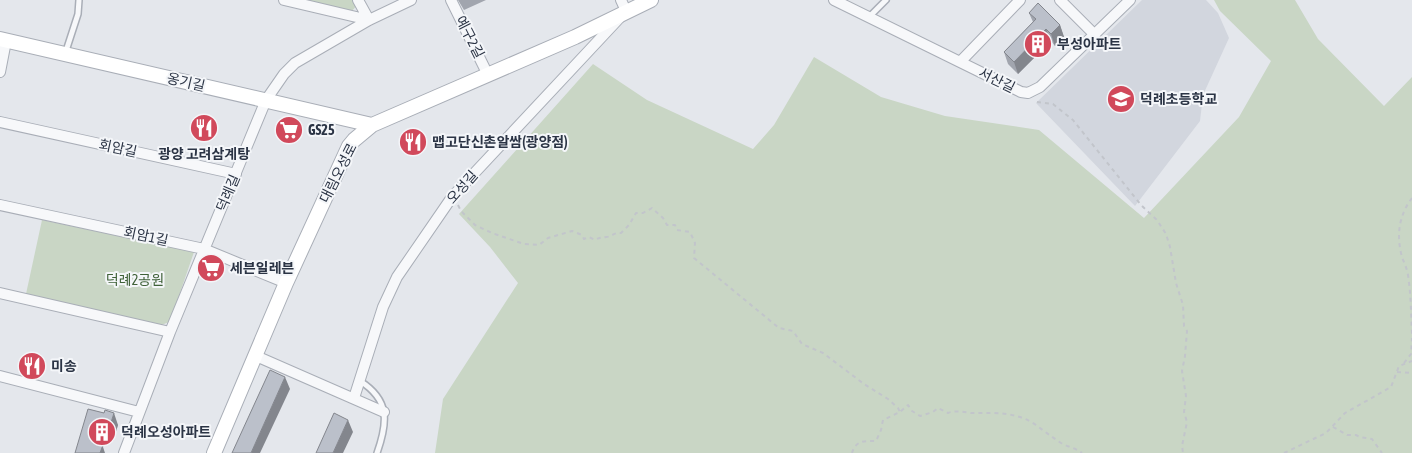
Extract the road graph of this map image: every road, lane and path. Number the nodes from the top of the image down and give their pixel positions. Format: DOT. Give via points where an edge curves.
graph roads {
  1 [pos="79,0"];
  2 [pos="284,0"];
  3 [pos="358,0"];
  4 [pos="411,0"];
  5 [pos="451,0"];
  6 [pos="651,0"];
  7 [pos="834,0"];
  8 [pos="886,0"];
  9 [pos="1020,0"];
  10 [pos="1060,0"];
  11 [pos="1130,0"];
  12 [pos="623,6"];
  13 [pos="869,17"];
  14 [pos="370,20"];
  15 [pos="1094,35"];
  16 [pos="3,40"];
  17 [pos="65,54"];
  18 [pos="960,62"];
  19 [pos="0,72"];
  20 [pos="488,75"];
  21 [pos="266,100"];
  22 [pos="1037,102"];
  23 [pos="0,122"];
  24 [pos="372,125"];
  25 [pos="236,174"];
  26 [pos="1412,198"];
  27 [pos="458,200"];
  28 [pos="0,205"];
  29 [pos="204,248"];
  30 [pos="286,283"];
  31 [pos="0,293"];
  32 [pos="170,332"];
  33 [pos="1412,334"];
  34 [pos="1412,338"];
  35 [pos="256,356"];
  36 [pos="1412,361"];
  37 [pos="1404,363"];
  38 [pos="1396,372"];
  39 [pos="1412,373"];
  40 [pos="0,376"];
  41 [pos="360,381"];
  42 [pos="354,398"];
  43 [pos="139,412"];
  44 [pos="384,412"];
  45 [pos="900,412"];
  46 [pos="1333,427"];
  47 [pos="124,453"];
  48 [pos="214,453"];
  49 [pos="377,453"];
  50 [pos="852,453"];
  51 [pos="1082,453"];
  52 [pos="1183,453"];
  53 [pos="1284,453"];
  54 [pos="1382,453"];
  1 -- 17 [label="lane" via="78,14"];
  2 -- 14 [label="street"];
  3 -- 14 [label="street"];
  4 -- 14 [label="street, 덕례길"];
  5 -- 20 [label="street, 예구2길"];
  6 -- 12 [label="street, 대림오성로"];
  7 -- 13 [label="street, 서산길"];
  8 -- 13 [label="lane"];
  9 -- 18 [label="street"];
  10 -- 15 [label="street"];
  11 -- 15 [label="street, 서산길"];
  12 -- 20 [label="street, 대림오성로" via="575,37"];
  12 -- 41 [label="street, 오성길" via="452,197 397,277 383,307"];
  13 -- 18 [label="street, 서산길"];
  14 -- 21 [label="street, 덕례길" via="295,63"];
  15 -- 18 [label="street, 서산길" via="1040,87 1028,94"];
  16 -- 17 [label="street, 옹기길"];
  16 -- 19 [label="street"];
  17 -- 21 [label="street, 옹기길"];
  20 -- 24 [label="street, 대림오성로"];
  21 -- 24 [label="street, 옹기길"];
  21 -- 25 [label="street, 덕례길"];
  22 -- 52 [label="path" via="1053,104 1073,120 1166,234 1186,331 1182,371 1186,396"];
  23 -- 25 [label="street, 회암길"];
  24 -- 30 [label="street, 대림오성로" via="349,146"];
  25 -- 29 [label="street, 덕례길"];
  26 -- 33 [label="path" via="1404,208 1399,235 1409,282"];
  27 -- 45 [label="path" via="458,207 475,225 524,244 539,245 548,238 572,231 582,234 584,239 607,238 616,232 621,233 636,213 652,208 667,225 690,232 695,243 694,258 779,328 793,331 802,344 823,353 888,399"];
  28 -- 29 [label="street, 회암1길"];
  29 -- 30 [label="street, 회암1길"];
  29 -- 32 [label="street, 덕례길"];
  30 -- 35 [label="street, 대림오성로"];
  31 -- 32 [label="street"];
  32 -- 43 [label="street, 덕례길"];
  34 -- 37 [label="path" via="1411,354"];
  35 -- 42 [label="street"];
  35 -- 48 [label="street, 대림오성로"];
  36 -- 37 [label="path"];
  37 -- 38 [label="path"];
  38 -- 39 [label="path"];
  38 -- 46 [label="path" via="1391,387 1345,413"];
  40 -- 43 [label="street"];
  41 -- 42 [label="street, 오성길"];
  41 -- 44 [label="lane" via="377,394"];
  42 -- 44 [label="street"];
  43 -- 47 [label="street, 덕례길"];
  44 -- 49 [label="lane" via="384,429"];
  45 -- 50 [label="path" via="883,420 876,441 857,443"];
  45 -- 51 [label="path" via="908,405 920,416 938,408 948,413 954,410 1012,415 1035,424 1062,444"];
  46 -- 53 [label="path"];
  46 -- 54 [label="path" via="1347,435 1372,439"];
}
